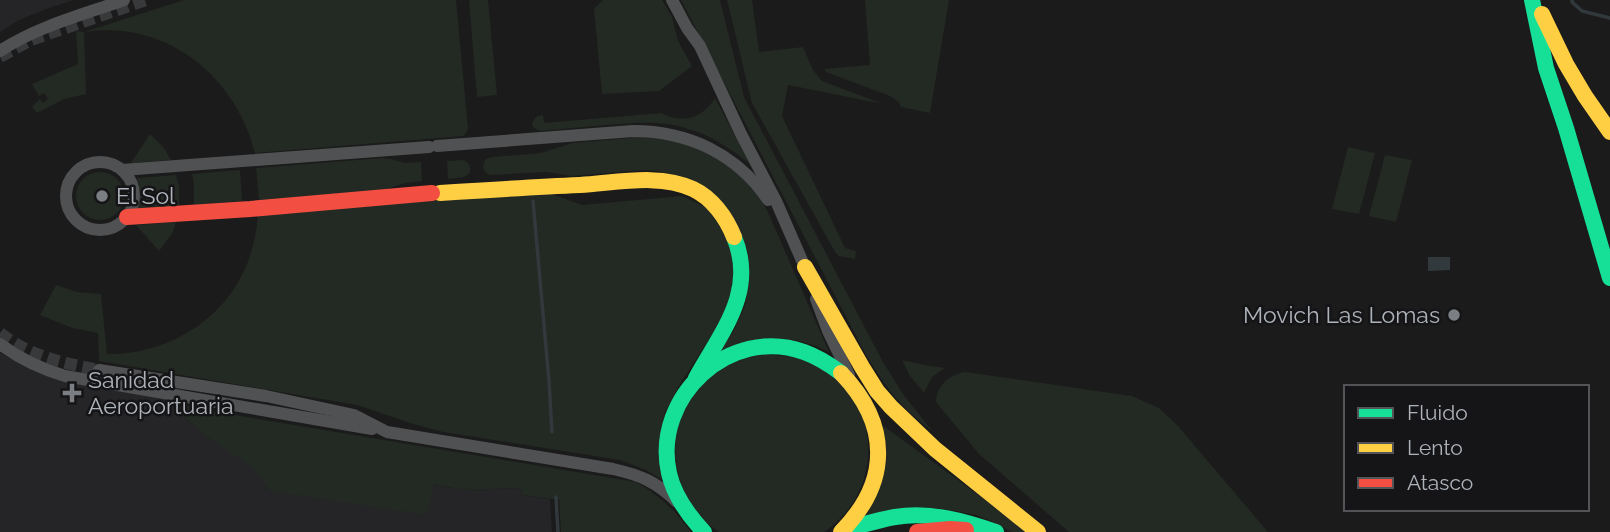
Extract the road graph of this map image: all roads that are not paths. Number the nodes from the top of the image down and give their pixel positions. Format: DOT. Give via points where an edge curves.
graph roads {
  1 [pos="124,0"];
  2 [pos="672,0"];
  3 [pos="1533,0"];
  4 [pos="0,51"];
  5 [pos="1610,132"];
  6 [pos="122,170"];
  7 [pos="127,217"];
  8 [pos="786,226"];
  9 [pos="805,267"];
  10 [pos="1610,278"];
  11 [pos="0,344"];
  12 [pos="99,370"];
  13 [pos="693,383"];
  14 [pos="856,388"];
  15 [pos="866,403"];
  16 [pos="387,432"];
  17 [pos="935,449"];
  18 [pos="682,506"];
  19 [pos="700,529"];
  20 [pos="841,532"];
  21 [pos="917,532"];
  22 [pos="984,532"];
  23 [pos="996,532"];
  24 [pos="1038,532"];
  1 -- 4 [label="street" via="20,38"];
  2 -- 8 [label="street" via="700,46"];
  3 -- 5 [label="main road" via="1566,64"];
  3 -- 10 [label="main road" via="1546,68"];
  6 -- 7 [label="street" via="131,181 134,196"];
  6 -- 7 [label="street" via="110,163 85,165 71,179 66,199 69,211 86,227 108,229"];
  6 -- 8 [label="street" via="633,131 664,133 707,146 736,164"];
  7 -- 13 [label="main road" via="436,193 641,181 678,183 704,196 723,215 733,231 741,278 733,312"];
  8 -- 9 [label="street"];
  9 -- 14 [label="street" via="828,331"];
  9 -- 17 [label="main road" via="877,391"];
  11 -- 16 [label="street" via="44,370 65,376"];
  12 -- 16 [label="street" via="266,396 354,415"];
  13 -- 14 [label="main road" via="726,358 750,349 784,347 817,356"];
  13 -- 18 [label="main road" via="676,408 668,436 670,480"];
  14 -- 15 [label="main road"];
  15 -- 17 [label="main road" via="895,427"];
  15 -- 20 [label="main road" via="876,433 876,471 862,508"];
  16 -- 18 [label="street" via="637,475"];
  17 -- 24 [label="main road"];
  18 -- 19 [label="main road"];
  20 -- 23 [label="main road" via="898,516 932,516"];
  21 -- 22 [label="main road"];
}
